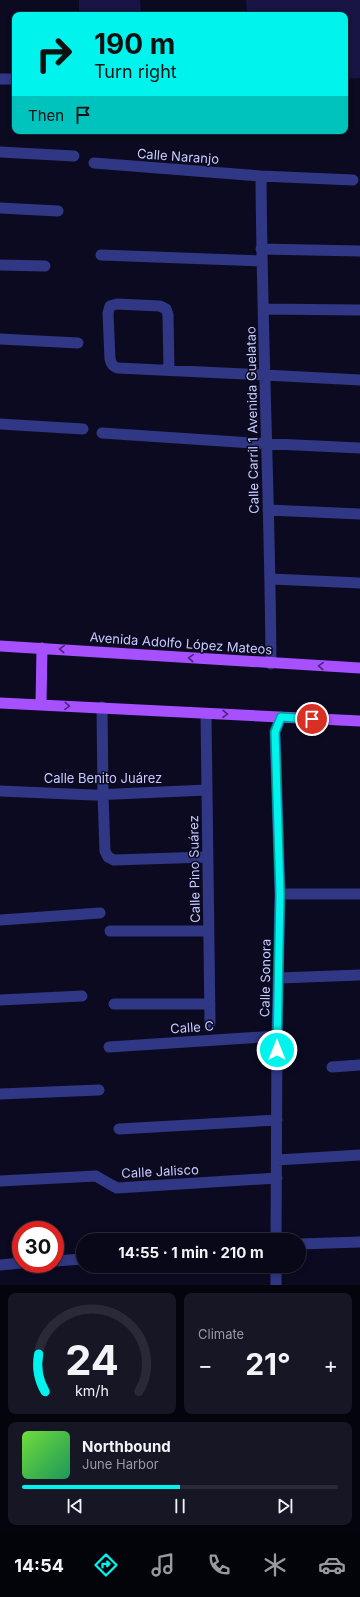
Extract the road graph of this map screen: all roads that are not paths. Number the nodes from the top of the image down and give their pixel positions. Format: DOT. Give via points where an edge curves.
graph roads {
  1 [pos="0,78"];
  2 [pos="12,79"];
  3 [pos="0,152"];
  4 [pos="74,156"];
  5 [pos="94,163"];
  6 [pos="261,176"];
  7 [pos="353,180"];
  8 [pos="0,208"];
  9 [pos="58,211"];
  10 [pos="261,249"];
  11 [pos="360,251"];
  12 [pos="101,255"];
  13 [pos="261,261"];
  14 [pos="0,265"];
  15 [pos="45,266"];
  16 [pos="263,309"];
  17 [pos="360,310"];
  18 [pos="0,339"];
  19 [pos="78,343"];
  20 [pos="169,370"];
  21 [pos="265,375"];
  22 [pos="360,380"];
  23 [pos="0,424"];
  24 [pos="84,429"];
  25 [pos="102,433"];
  26 [pos="266,444"];
  27 [pos="360,448"];
  28 [pos="268,510"];
  29 [pos="360,514"];
  30 [pos="270,579"];
  31 [pos="360,583"];
  32 [pos="0,646"];
  33 [pos="42,648"];
  34 [pos="272,664"];
  35 [pos="360,668"];
  36 [pos="0,703"];
  37 [pos="41,704"];
  38 [pos="102,707"];
  39 [pos="206,714"];
  40 [pos="281,717"];
  41 [pos="360,721"];
  42 [pos="207,790"];
  43 [pos="0,791"];
  44 [pos="103,795"];
  45 [pos="207,857"];
  46 [pos="280,894"];
  47 [pos="360,894"];
  48 [pos="100,913"];
  49 [pos="0,920"];
  50 [pos="110,931"];
  51 [pos="209,932"];
  52 [pos="360,975"];
  53 [pos="279,978"];
  54 [pos="82,996"];
  55 [pos="0,1000"];
  56 [pos="114,1004"];
  57 [pos="210,1004"];
  58 [pos="210,1023"];
  59 [pos="277,1036"];
  60 [pos="109,1047"];
  61 [pos="360,1065"];
  62 [pos="332,1067"];
  63 [pos="99,1090"];
  64 [pos="0,1094"];
  65 [pos="277,1120"];
  66 [pos="119,1129"];
  67 [pos="360,1155"];
  68 [pos="277,1160"];
  69 [pos="277,1178"];
  70 [pos="0,1181"];
  71 [pos="276,1233"];
  72 [pos="360,1242"];
  73 [pos="306,1244"];
  74 [pos="64,1260"];
  75 [pos="76,1260"];
  76 [pos="12,1264"];
  77 [pos="0,1265"];
  78 [pos="276,1273"];
  79 [pos="276,1285"];
  1 -- 2 [label="street"];
  3 -- 4 [label="street"];
  5 -- 6 [label="street, Calle Naranjo"];
  6 -- 7 [label="street, Calle Naranjo"];
  6 -- 10 [label="street, Calle Carril 1 Avenida Guelatao"];
  8 -- 9 [label="street"];
  10 -- 11 [label="street"];
  10 -- 13 [label="street, Calle Carril 1 Avenida Guelatao"];
  12 -- 13 [label="street"];
  13 -- 16 [label="street, Calle Carril 1 Avenida Guelatao"];
  14 -- 15 [label="street"];
  16 -- 17 [label="street"];
  16 -- 21 [label="street, Calle Carril 1 Avenida Guelatao"];
  18 -- 19 [label="street"];
  20 -- 20 [label="street" via="166,309 160,306 110,306 108,313 112,365 118,368"];
  20 -- 21 [label="street"];
  21 -- 22 [label="street"];
  21 -- 26 [label="street, Calle Carril 1 Avenida Guelatao"];
  23 -- 24 [label="street"];
  25 -- 26 [label="street"];
  26 -- 27 [label="street"];
  26 -- 28 [label="street, Calle Carril 1 Avenida Guelatao"];
  28 -- 29 [label="street"];
  28 -- 30 [label="street, Calle Carril 1 Avenida Guelatao"];
  30 -- 31 [label="street"];
  30 -- 34 [label="street, Calle Carril 1 Avenida Guelatao"];
  32 -- 33 [label="main road, Avenida Adolfo López Mateos"];
  34 -- 33 [label="main road, Avenida Adolfo López Mateos, one-way"];
  33 -- 37 [label="main road"];
  35 -- 34 [label="main road, Avenida Adolfo López Mateos, one-way"];
  36 -- 37 [label="main road"];
  37 -- 38 [label="main road, one-way"];
  38 -- 39 [label="main road"];
  38 -- 44 [label="street"];
  39 -- 40 [label="main road, one-way"];
  39 -- 42 [label="street, Calle Pino Suárez"];
  40 -- 41 [label="main road"];
  40 -- 46 [label="street, Calle Sonora" via="275,732"];
  42 -- 44 [label="street, Calle Benito Juárez"];
  42 -- 45 [label="street, Calle Pino Suárez"];
  43 -- 44 [label="street, Calle Benito Juárez"];
  44 -- 45 [label="street" via="105,851 108,857 114,860"];
  45 -- 51 [label="street, Calle Pino Suárez"];
  46 -- 47 [label="street"];
  46 -- 53 [label="street, Calle Sonora"];
  48 -- 49 [label="street"];
  50 -- 51 [label="street"];
  51 -- 57 [label="street, Calle Pino Suárez"];
  52 -- 53 [label="street"];
  53 -- 59 [label="street, Calle Sonora"];
  54 -- 55 [label="street"];
  56 -- 57 [label="street"];
  57 -- 58 [label="street, Calle Pino Suárez"];
  59 -- 60 [label="street, Calle C"];
  59 -- 65 [label="street, Calle Sonora"];
  61 -- 62 [label="street"];
  63 -- 64 [label="street"];
  65 -- 66 [label="street"];
  65 -- 68 [label="street, Calle Sonora"];
  67 -- 68 [label="street"];
  68 -- 69 [label="street, Calle Sonora"];
  69 -- 70 [label="street, Calle Jalisco" via="117,1188 96,1176"];
  69 -- 71 [label="street, Calle Sonora"];
  72 -- 73 [label="street"];
  74 -- 75 [label="street"];
  76 -- 77 [label="street"];
  78 -- 79 [label="street"];
}
